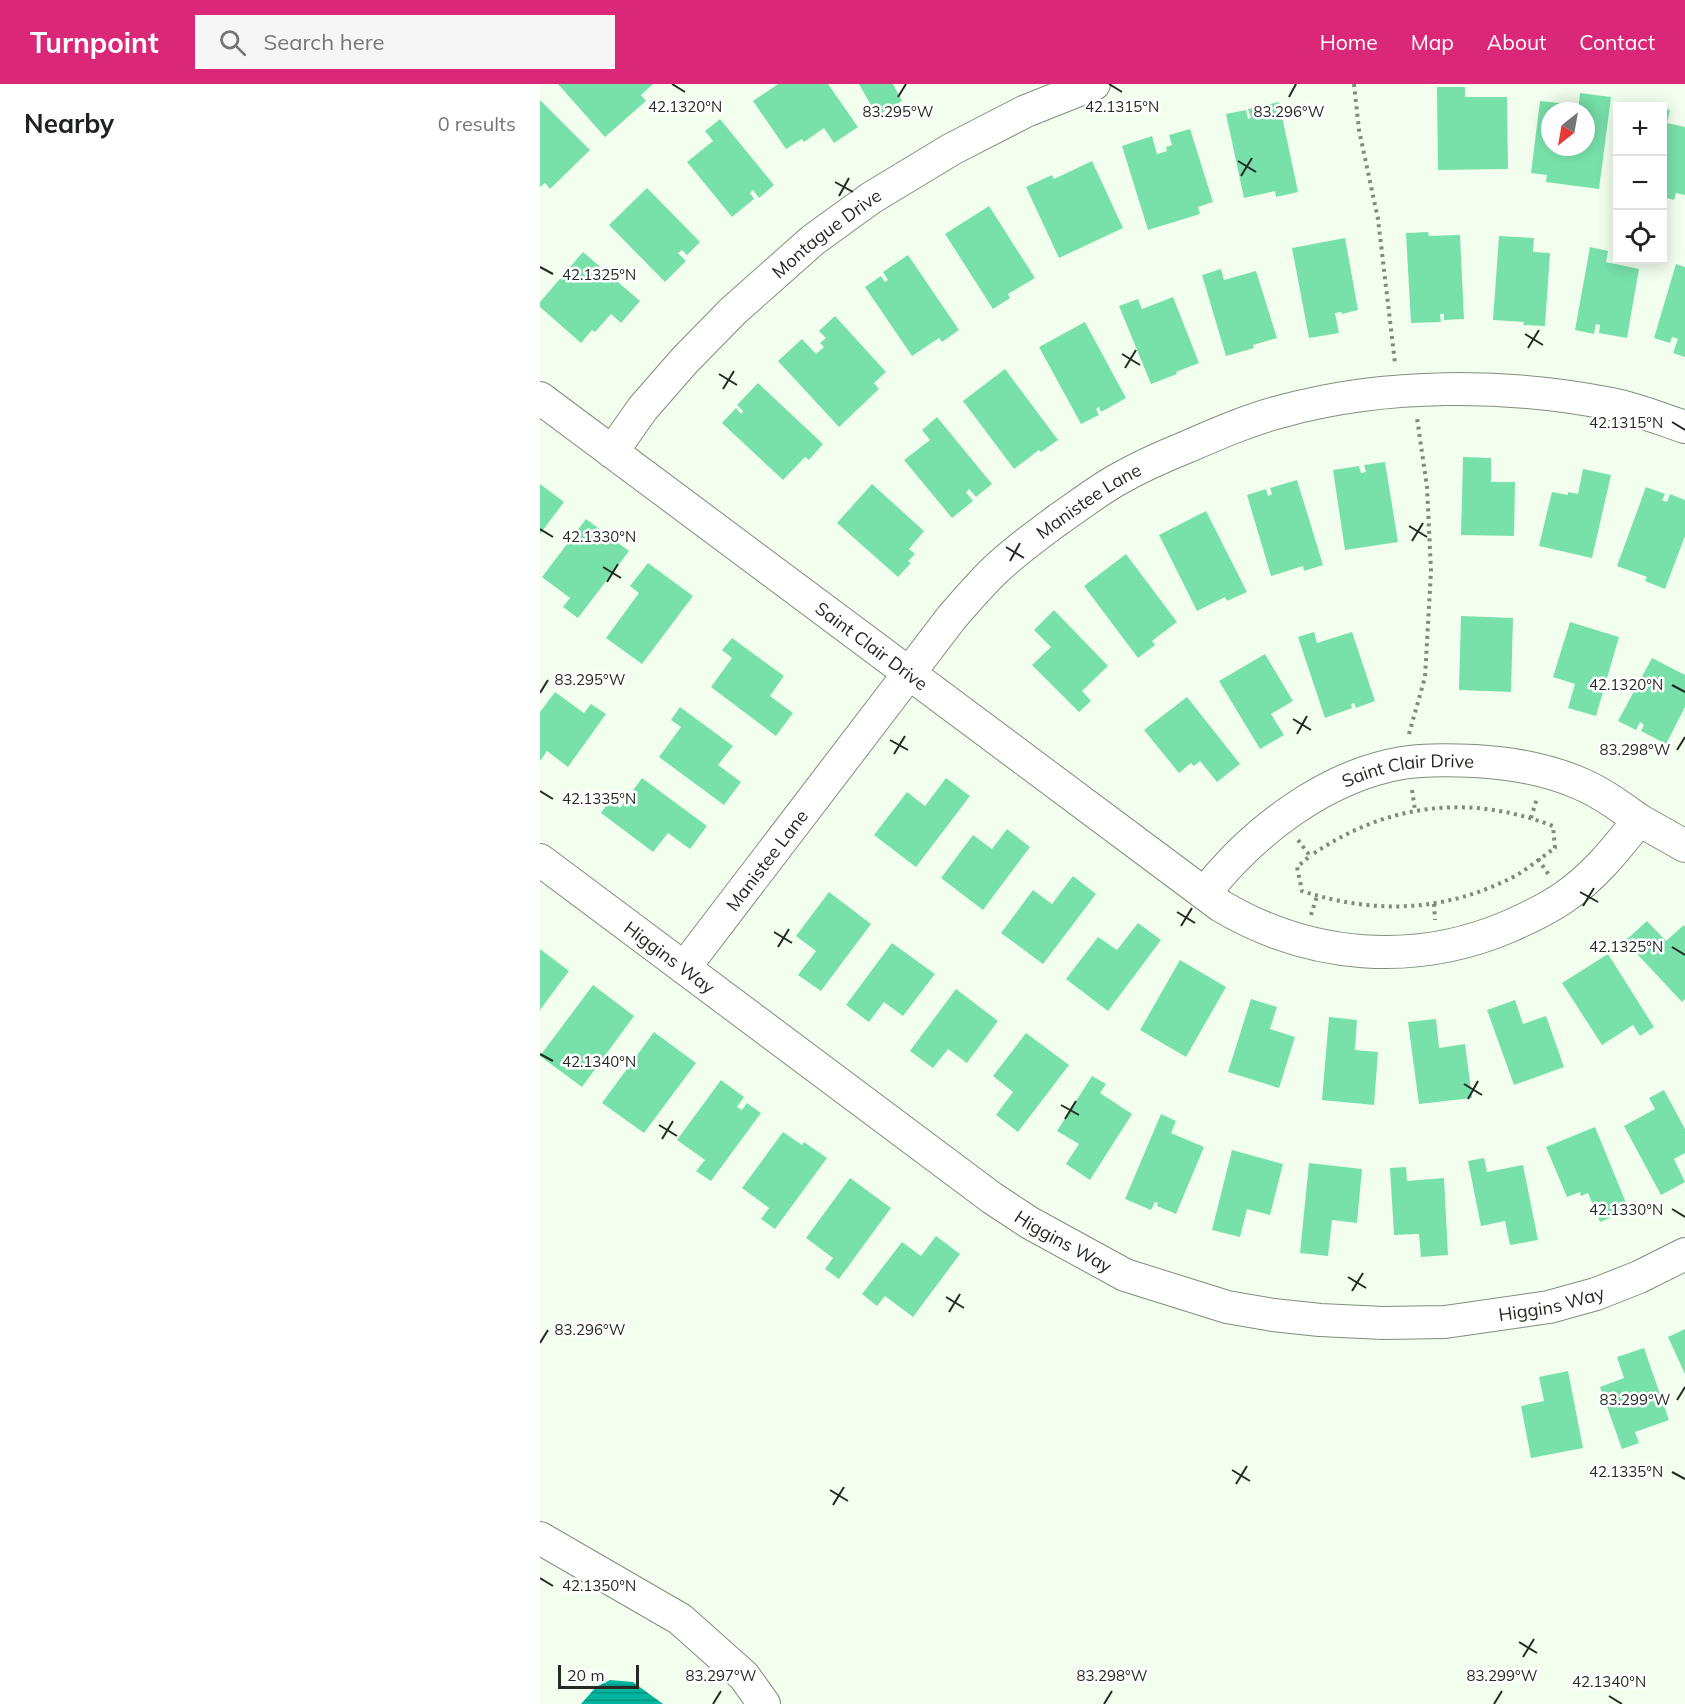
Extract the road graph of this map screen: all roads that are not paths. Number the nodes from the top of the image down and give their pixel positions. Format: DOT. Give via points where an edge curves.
graph roads {
  1 [pos="1094,84"];
  2 [pos="540,398"];
  3 [pos="1685,427"];
  4 [pos="612,452"];
  5 [pos="908,672"];
  6 [pos="1639,820"];
  7 [pos="1685,846"];
  8 [pos="540,860"];
  9 [pos="1204,893"];
  10 [pos="684,968"];
  11 [pos="1685,1254"];
  12 [pos="540,1538"];
  13 [pos="764,1704"];
  1 -- 4 [label="street, Montague Drive" via="1026,111 952,149 871,198 813,240 733,311 686,360 643,408"];
  2 -- 4 [label="street, Saint Clair Drive"];
  3 -- 5 [label="street, Manistee Lane" via="1613,404 1463,388 1405,390 1282,411 1157,459 1116,481 1032,539 993,572"];
  4 -- 5 [label="street, Saint Clair Drive"];
  5 -- 9 [label="street, Saint Clair Drive"];
  5 -- 10 [label="street, Manistee Lane"];
  6 -- 7 [label="street, Saint Clair Drive"];
  6 -- 9 [label="street, Saint Clair Drive" via="1583,785 1544,771 1499,762 1402,763 1337,784 1281,818 1248,844"];
  6 -- 9 [label="street, Saint Clair Drive" via="1595,873 1562,899 1491,934 1420,951 1383,953 1303,942 1245,920"];
  8 -- 10 [label="street, Higgins Way"];
  10 -- 11 [label="street, Higgins Way" via="1030,1223 1125,1275 1227,1307 1320,1320 1445,1322 1549,1307 1596,1294"];
  12 -- 13 [label="street" via="680,1619 744,1676"];
}
